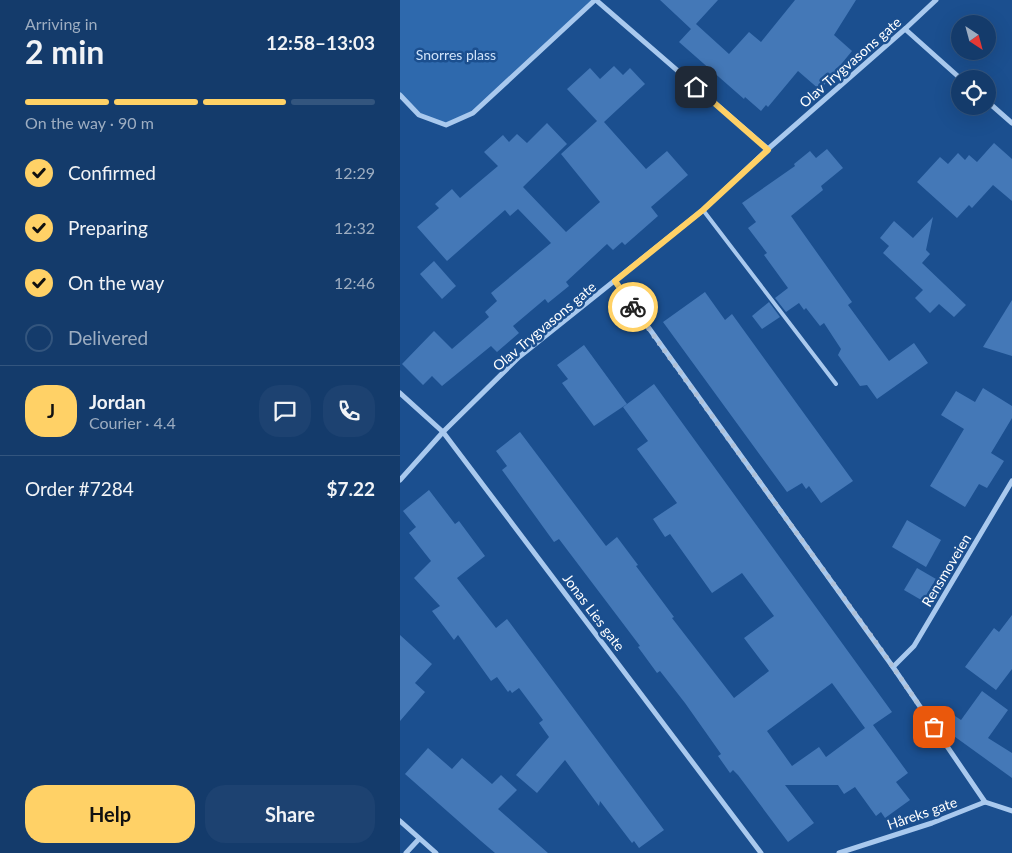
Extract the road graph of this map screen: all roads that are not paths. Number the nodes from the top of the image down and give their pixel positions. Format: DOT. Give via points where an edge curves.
graph roads {
  1 [pos="595,0"];
  2 [pos="936,0"];
  3 [pos="905,29"];
  4 [pos="951,70"];
  5 [pos="400,95"];
  6 [pos="996,109"];
  7 [pos="1012,123"];
  8 [pos="768,150"];
  9 [pos="703,210"];
  10 [pos="615,281"];
  11 [pos="836,384"];
  12 [pos="400,393"];
  13 [pos="443,432"];
  14 [pos="400,480"];
  15 [pos="1012,481"];
  16 [pos="893,667"];
  17 [pos="985,802"];
  18 [pos="1012,811"];
  19 [pos="400,821"];
  20 [pos="419,839"];
  21 [pos="406,853"];
  22 [pos="436,853"];
  23 [pos="761,853"];
  24 [pos="839,853"];
  1 -- 5 [label="street" via="473,113 446,125 419,115"];
  1 -- 8 [label="street"];
  2 -- 3 [label="street, Olav Trygvasons gate"];
  3 -- 4 [label="street"];
  3 -- 8 [label="street, Olav Trygvasons gate"];
  6 -- 7 [label="street"];
  8 -- 9 [label="street, Olav Trygvasons gate"];
  9 -- 10 [label="street, Olav Trygvasons gate"];
  9 -- 11 [label="lane"];
  10 -- 13 [label="street, Olav Trygvasons gate" via="519,357"];
  10 -- 16 [label="street"];
  12 -- 13 [label="street, Jonas Lies gate"];
  13 -- 14 [label="street, Olav Trygvasons gate"];
  13 -- 23 [label="street, Jonas Lies gate"];
  15 -- 16 [label="street, Rensmoveien" via="914,646"];
  16 -- 17 [label="street"];
  17 -- 18 [label="street"];
  17 -- 24 [label="street, Håreks gate"];
  19 -- 20 [label="street"];
  20 -- 21 [label="street"];
  20 -- 22 [label="street"];
}
